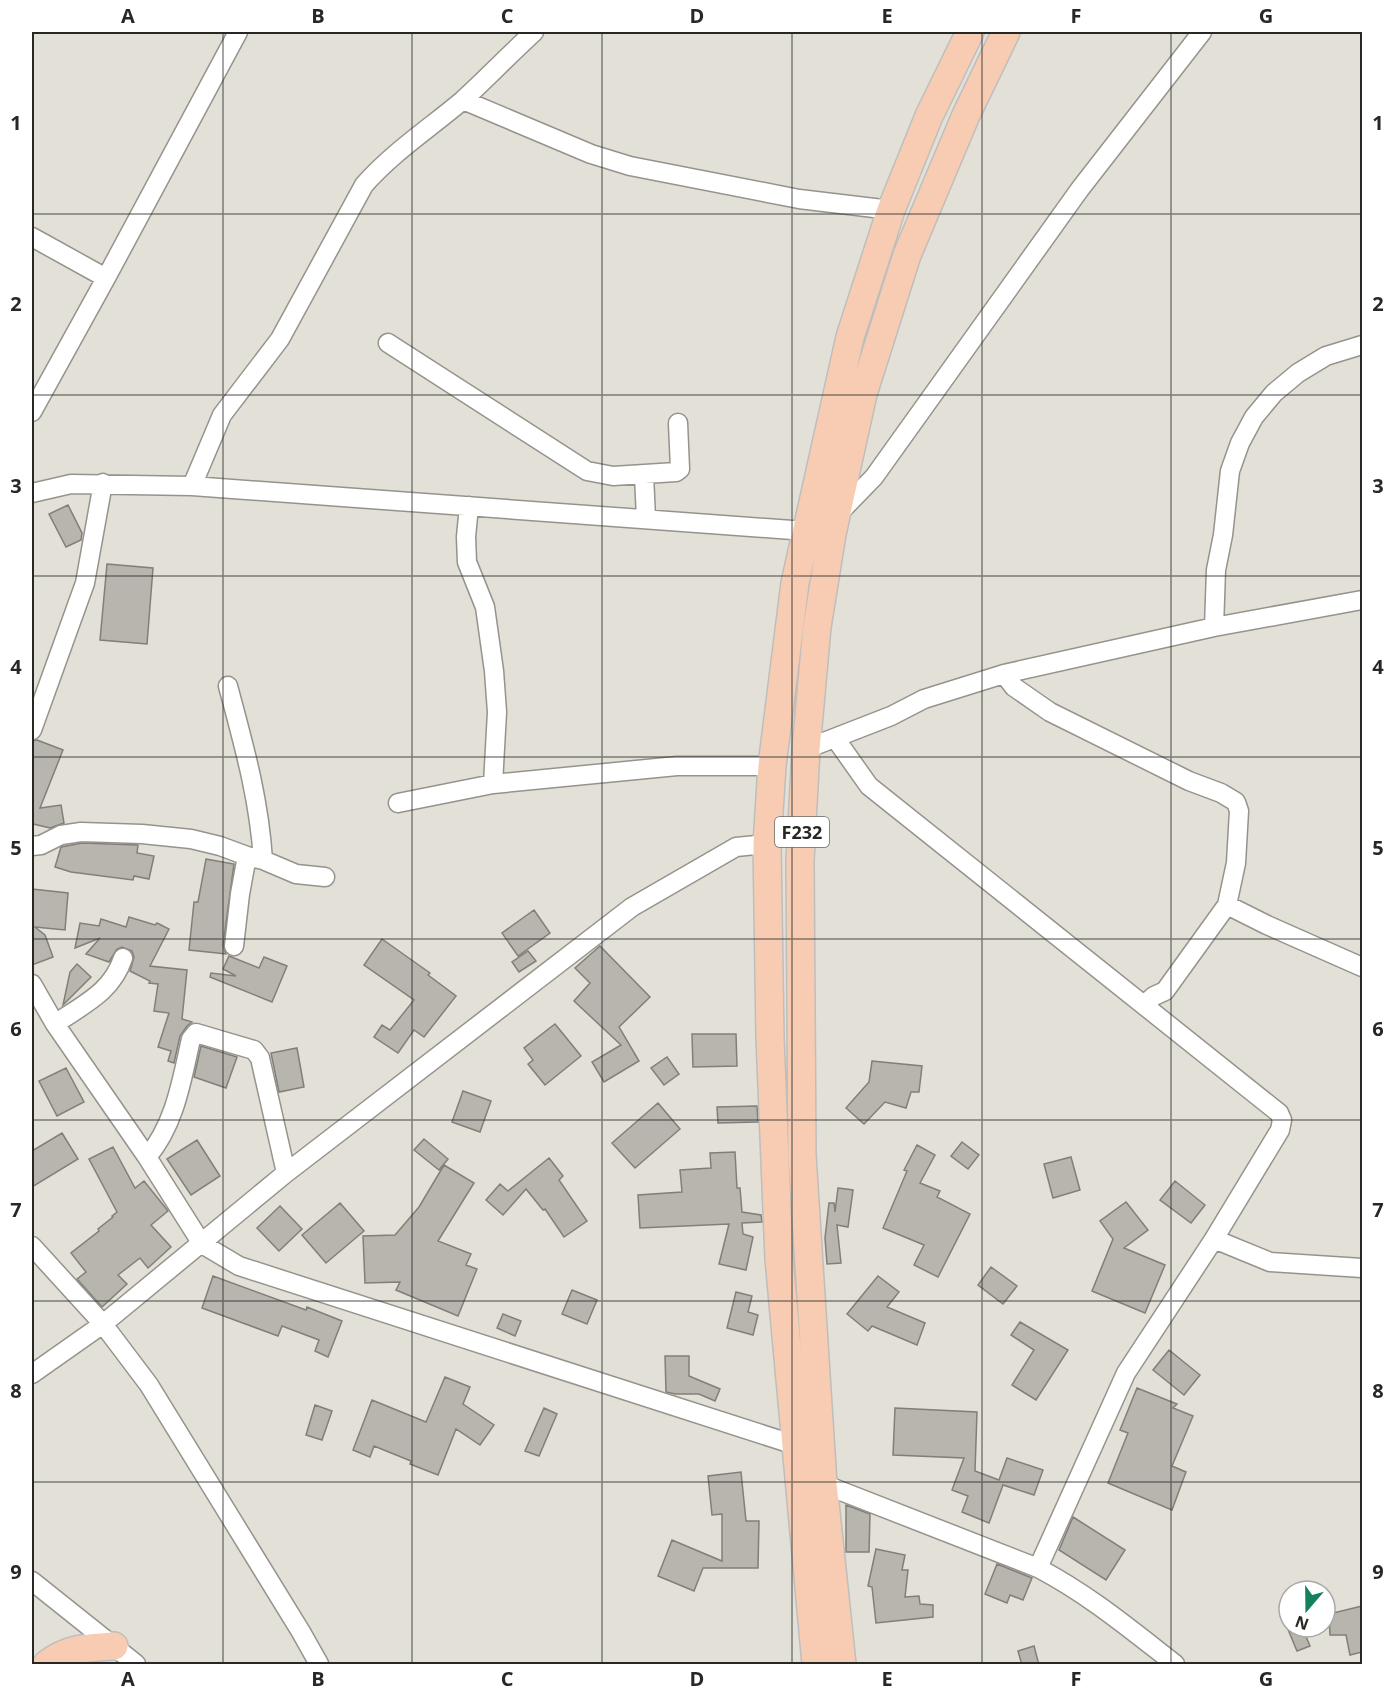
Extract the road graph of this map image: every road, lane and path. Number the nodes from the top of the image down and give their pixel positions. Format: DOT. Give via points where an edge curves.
graph roads {
  1 [pos="534,32"];
  2 [pos="970,32"];
  3 [pos="1006,32"];
  4 [pos="1202,32"];
  5 [pos="231,34"];
  6 [pos="463,100"];
  7 [pos="891,210"];
  8 [pos="32,237"];
  9 [pos="106,278"];
  10 [pos="388,342"];
  11 [pos="1362,345"];
  12 [pos="32,412"];
  13 [pos="678,423"];
  14 [pos="644,475"];
  15 [pos="103,483"];
  16 [pos="192,486"];
  17 [pos="32,493"];
  18 [pos="469,506"];
  19 [pos="836,516"];
  20 [pos="646,518"];
  21 [pos="806,531"];
  22 [pos="1362,600"];
  23 [pos="1214,627"];
  24 [pos="1004,674"];
  25 [pos="228,686"];
  26 [pos="32,730"];
  27 [pos="835,738"];
  28 [pos="806,749"];
  29 [pos="772,766"];
  30 [pos="493,784"];
  31 [pos="398,803"];
  32 [pos="767,844"];
  33 [pos="32,846"];
  34 [pos="255,858"];
  35 [pos="325,877"];
  36 [pos="1227,905"];
  37 [pos="234,946"];
  38 [pos="123,958"];
  39 [pos="1362,967"];
  40 [pos="32,984"];
  41 [pos="1144,1005"];
  42 [pos="55,1024"];
  43 [pos="147,1157"];
  44 [pos="286,1173"];
  45 [pos="1214,1239"];
  46 [pos="202,1244"];
  47 [pos="32,1246"];
  48 [pos="1362,1268"];
  49 [pos="103,1324"];
  50 [pos="32,1374"];
  51 [pos="795,1444"];
  52 [pos="823,1484"];
  53 [pos="1038,1568"];
  54 [pos="32,1581"];
  55 [pos="114,1646"];
  56 [pos="47,1665"];
  57 [pos="136,1665"];
  58 [pos="319,1665"];
  59 [pos="816,1665"];
  60 [pos="842,1665"];
  61 [pos="1174,1665"];
  1 -- 6 [label="street"];
  2 -- 7 [label="highway, F232" via="929,116"];
  3 -- 19 [label="highway, F232" via="966,115 908,255 863,394"];
  4 -- 19 [label="street" via="1080,189 874,477"];
  5 -- 9 [label="street"];
  6 -- 7 [label="street" via="591,154 630,166 799,199"];
  6 -- 16 [label="street" via="412,139 364,185 280,339 222,415"];
  7 -- 21 [label="highway, F232" via="850,337"];
  8 -- 9 [label="street"];
  9 -- 12 [label="street"];
  10 -- 14 [label="street" via="587,471 613,476"];
  11 -- 23 [label="street" via="1326,356 1298,373 1254,417 1240,443 1230,471 1216,570"];
  13 -- 14 [label="street" via="680,469"];
  14 -- 20 [label="street"];
  15 -- 16 [label="street"];
  15 -- 17 [label="street" via="71,484"];
  15 -- 26 [label="street" via="85,583"];
  16 -- 18 [label="street"];
  18 -- 20 [label="street"];
  18 -- 30 [label="street" via="467,562 485,607 494,671 497,712"];
  19 -- 21 [label="street"];
  19 -- 28 [label="highway, F232" via="817,627"];
  20 -- 21 [label="street"];
  21 -- 29 [label="highway, F232" via="795,583"];
  22 -- 23 [label="street"];
  23 -- 24 [label="street"];
  24 -- 27 [label="street" via="924,699"];
  24 -- 36 [label="street" via="1014,687 1050,712 1236,802 1236,863"];
  25 -- 34 [label="street" via="253,776 261,823"];
  27 -- 28 [label="street"];
  27 -- 41 [label="street" via="870,786"];
  28 -- 52 [label="highway, F232" via="800,861 802,1155"];
  29 -- 30 [label="street" via="677,766"];
  29 -- 32 [label="highway, F232"];
  30 -- 31 [label="street"];
  32 -- 44 [label="street" via="736,847 632,907"];
  32 -- 51 [label="highway, F232" via="779,1259"];
  33 -- 34 [label="street" via="81,832 142,834 201,841"];
  34 -- 35 [label="street" via="296,874"];
  34 -- 37 [label="street"];
  36 -- 39 [label="street"];
  36 -- 41 [label="street" via="1165,991"];
  38 -- 42 [label="street" via="118,974 109,984"];
  40 -- 42 [label="street"];
  41 -- 45 [label="street" via="1282,1120 1277,1136"];
  42 -- 43 [label="street"];
  43 -- 44 [label="street" via="158,1145 179,1092 190,1039 196,1034 254,1050 260,1058"];
  43 -- 46 [label="street"];
  44 -- 46 [label="street"];
  45 -- 48 [label="street" via="1270,1262"];
  45 -- 53 [label="street" via="1126,1373"];
  46 -- 49 [label="street"];
  46 -- 51 [label="street" via="239,1266"];
  47 -- 49 [label="street"];
  49 -- 50 [label="street"];
  49 -- 58 [label="street" via="149,1385"];
  51 -- 59 [label="highway, F232"];
  52 -- 53 [label="street"];
  52 -- 60 [label="highway, F232"];
  53 -- 61 [label="street" via="1098,1604"];
  54 -- 55 [label="street"];
  55 -- 56 [label="highway" via="80,1648 59,1655"];
  55 -- 57 [label="street"];
}
